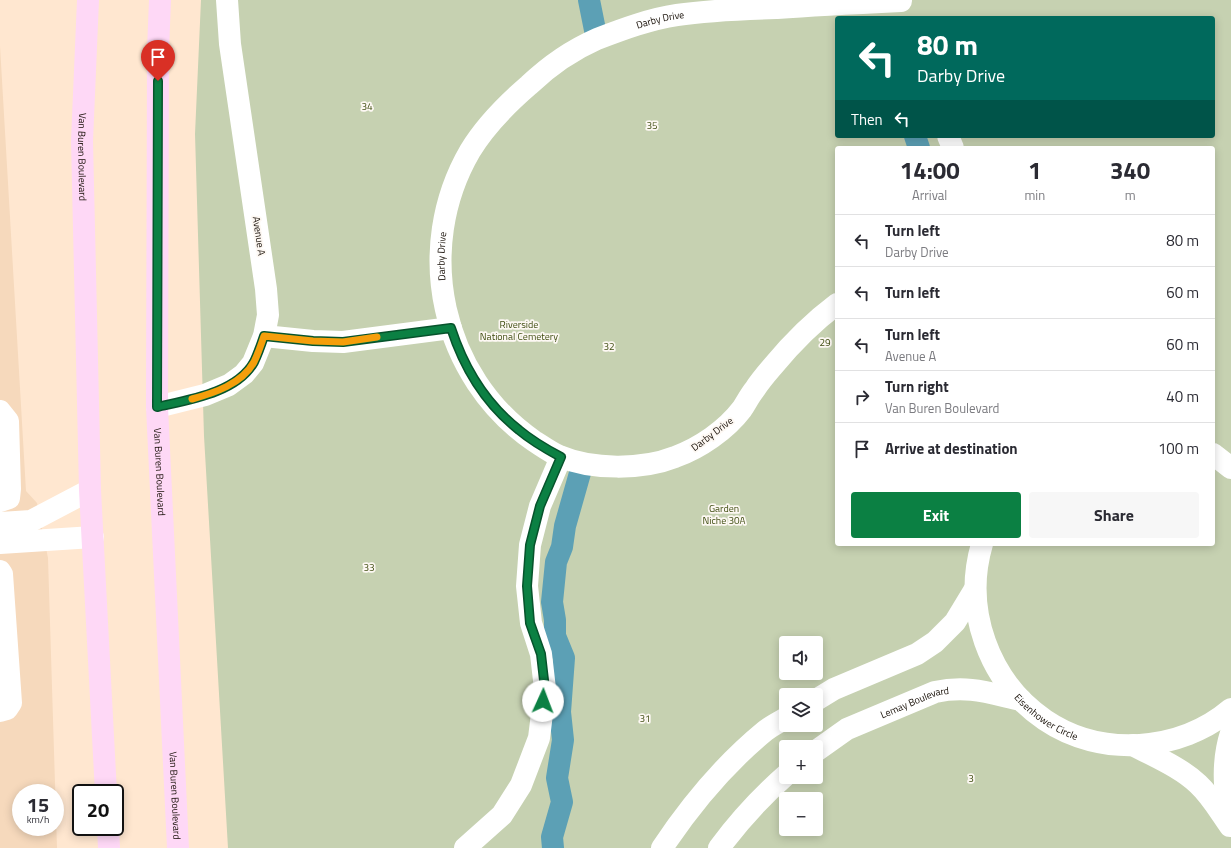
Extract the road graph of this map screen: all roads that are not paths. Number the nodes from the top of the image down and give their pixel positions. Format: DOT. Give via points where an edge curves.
graph roads {
  1 [pos="88,0"];
  2 [pos="160,0"];
  3 [pos="227,0"];
  4 [pos="902,6"];
  5 [pos="835,306"];
  6 [pos="451,328"];
  7 [pos="264,336"];
  8 [pos="157,407"];
  9 [pos="0,411"];
  10 [pos="1215,456"];
  11 [pos="561,457"];
  12 [pos="1231,468"];
  13 [pos="90,490"];
  14 [pos="0,501"];
  15 [pos="0,524"];
  16 [pos="93,537"];
  17 [pos="0,543"];
  18 [pos="981,546"];
  19 [pos="0,571"];
  20 [pos="975,590"];
  21 [pos="823,696"];
  22 [pos="1021,700"];
  23 [pos="1231,709"];
  24 [pos="0,711"];
  25 [pos="779,722"];
  26 [pos="1231,733"];
  27 [pos="1132,745"];
  28 [pos="823,746"];
  29 [pos="779,781"];
  30 [pos="106,784"];
  31 [pos="1230,828"];
  32 [pos="108,836"];
  33 [pos="109,848"];
  34 [pos="178,848"];
  35 [pos="465,848"];
  36 [pos="662,848"];
  37 [pos="719,848"];
  1 -- 13 [label="main road, Van Buren Boulevard" via="82,141"];
  2 -- 8 [label="main road, Van Buren Boulevard"];
  3 -- 7 [label="street, Avenue A" via="230,44 266,289 268,315"];
  4 -- 6 [label="street, Darby Drive" via="713,11 676,15 626,28 595,40 543,71 491,123 471,151 457,179 443,230 440,259 441,280"];
  5 -- 11 [label="street, Darby Drive" via="789,347 726,426 689,452 667,460 632,466 605,467"];
  6 -- 7 [label="street" via="343,342"];
  6 -- 11 [label="street, Darby Drive" via="466,366 482,392 518,430"];
  7 -- 8 [label="street, Avenue A" via="253,363 244,374 229,385 204,395"];
  8 -- 34 [label="main road, Van Buren Boulevard"];
  9 -- 14 [label="street" via="8,421 10,489 9,498"];
  10 -- 12 [label="street"];
  11 -- 35 [label="street" via="540,506 529,552 527,586 530,623 541,654 545,689 539,738 521,785 502,815"];
  13 -- 15 [label="street" via="31,521"];
  13 -- 16 [label="main road, Van Buren Boulevard"];
  16 -- 17 [label="street"];
  16 -- 30 [label="main road, Van Buren Boulevard"];
  18 -- 20 [label="street, Eisenhower Circle" via="977,559"];
  19 -- 24 [label="street" via="10,703 7,709"];
  20 -- 21 [label="street" via="955,622 935,642 917,654"];
  20 -- 22 [label="street, Eisenhower Circle" via="978,620 987,650 1002,677"];
  22 -- 27 [label="street, Eisenhower Circle" via="1045,720 1072,734 1102,743"];
  22 -- 28 [label="street, Lemay Boulevard" via="971,689 935,692 847,729"];
  23 -- 27 [label="street, Eisenhower Circle" via="1193,733 1163,742"];
  25 -- 36 [label="street" via="766,730 699,797"];
  26 -- 31 [label="street" via="1224,770"];
  27 -- 31 [label="street" via="1171,765 1199,785"];
  29 -- 37 [label="street" via="761,797"];
  32 -- 33 [label="main road"];
}
